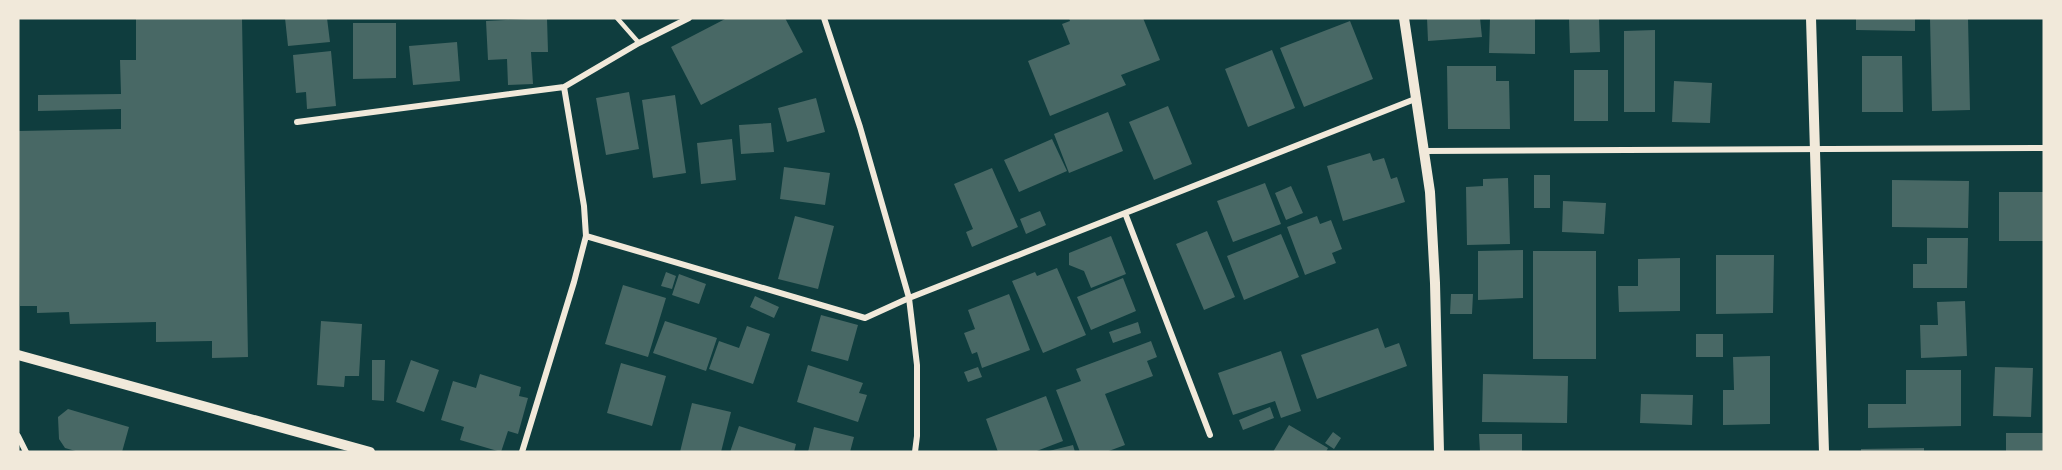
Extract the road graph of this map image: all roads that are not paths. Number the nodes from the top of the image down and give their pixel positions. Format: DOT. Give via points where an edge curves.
graph roads {
  1 [pos="617,18"];
  2 [pos="689,18"];
  3 [pos="824,18"];
  4 [pos="1404,18"];
  5 [pos="1811,18"];
  6 [pos="639,43"];
  7 [pos="564,87"];
  8 [pos="1415,99"];
  9 [pos="297,122"];
  10 [pos="2044,148"];
  11 [pos="1815,150"];
  12 [pos="1424,151"];
  13 [pos="1125,213"];
  14 [pos="586,236"];
  15 [pos="909,298"];
  16 [pos="18,355"];
  17 [pos="1210,435"];
  18 [pos="18,436"];
  19 [pos="26,452"];
  20 [pos="370,452"];
  21 [pos="522,452"];
  22 [pos="915,452"];
  23 [pos="1439,452"];
  24 [pos="1824,452"];
  1 -- 6 [label="lane"];
  2 -- 6 [label="street"];
  3 -- 15 [label="street"];
  4 -- 8 [label="street"];
  5 -- 11 [label="street"];
  6 -- 7 [label="street"];
  7 -- 9 [label="street"];
  7 -- 14 [label="street"];
  8 -- 12 [label="street"];
  8 -- 13 [label="street"];
  10 -- 11 [label="street"];
  11 -- 12 [label="street"];
  11 -- 24 [label="street"];
  12 -- 23 [label="street" via="1435,283"];
  13 -- 15 [label="street"];
  13 -- 17 [label="street"];
  14 -- 15 [label="street" via="865,318"];
  14 -- 21 [label="street"];
  15 -- 22 [label="street" via="917,365"];
  16 -- 20 [label="street"];
  18 -- 19 [label="street"];
}
